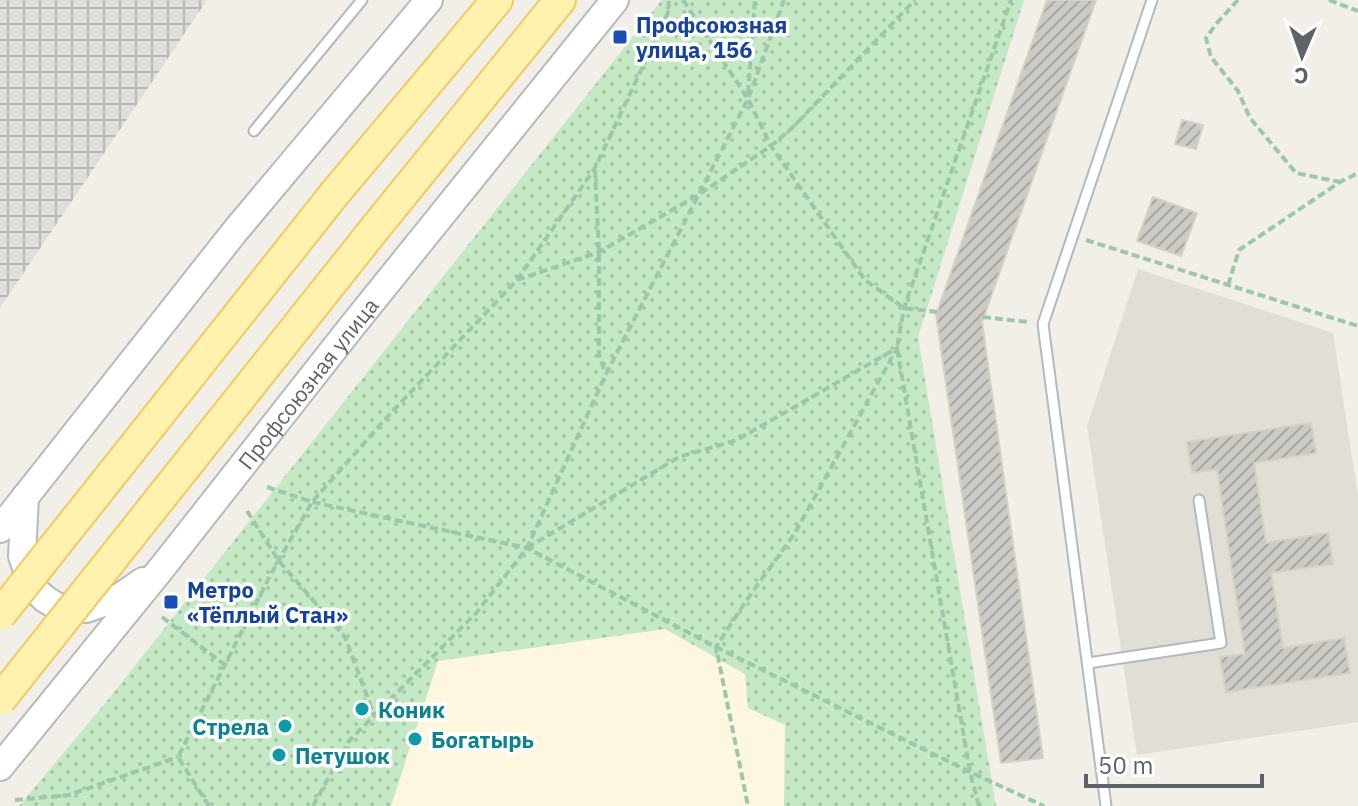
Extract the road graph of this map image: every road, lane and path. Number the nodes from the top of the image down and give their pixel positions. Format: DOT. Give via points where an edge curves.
graph roads {
  1 [pos="362,0"];
  2 [pos="429,0"];
  3 [pos="497,0"];
  4 [pos="560,0"];
  5 [pos="615,0"];
  6 [pos="669,0"];
  7 [pos="683,0"];
  8 [pos="755,0"];
  9 [pos="784,0"];
  10 [pos="915,0"];
  11 [pos="1011,0"];
  12 [pos="1152,0"];
  13 [pos="1238,0"];
  14 [pos="1329,0"];
  15 [pos="1358,11"];
  16 [pos="748,99"];
  17 [pos="254,131"];
  18 [pos="771,146"];
  19 [pos="595,168"];
  20 [pos="1358,173"];
  21 [pos="1340,182"];
  22 [pos="698,195"];
  23 [pos="1072,236"];
  24 [pos="599,252"];
  25 [pos="517,280"];
  26 [pos="1228,285"];
  27 [pos="904,308"];
  28 [pos="937,312"];
  29 [pos="983,317"];
  30 [pos="1043,324"];
  31 [pos="1358,326"];
  32 [pos="897,348"];
  33 [pos="606,374"];
  34 [pos="267,487"];
  35 [pos="25,497"];
  36 [pos="1199,500"];
  37 [pos="312,502"];
  38 [pos="247,511"];
  39 [pos="0,529"];
  40 [pos="527,548"];
  41 [pos="279,561"];
  42 [pos="161,569"];
  43 [pos="0,615"];
  44 [pos="162,617"];
  45 [pos="716,647"];
  46 [pos="1088,663"];
  47 [pos="225,665"];
  48 [pos="0,700"];
  49 [pos="374,715"];
  50 [pos="178,757"];
  51 [pos="0,767"];
  52 [pos="970,772"];
  53 [pos="15,800"];
  54 [pos="209,806"];
  55 [pos="313,806"];
  56 [pos="748,806"];
  57 [pos="979,806"];
  58 [pos="1044,806"];
  59 [pos="1106,806"];
  1 -- 17 [label="lane"];
  2 -- 35 [label="main road" via="236,230"];
  3 -- 43 [label="main road, bridge" via="335,193"];
  4 -- 48 [label="main road, Профсоюзная улица, bridge"];
  5 -- 42 [label="main road, Профсоюзная улица"];
  6 -- 19 [label="path" via="668,13"];
  7 -- 16 [label="path"];
  8 -- 16 [label="path"];
  9 -- 16 [label="path"];
  10 -- 18 [label="path"];
  11 -- 27 [label="path"];
  12 -- 23 [label="lane"];
  13 -- 21 [label="path" via="1206,38 1211,57 1238,91 1250,118 1296,173"];
  14 -- 15 [label="path"];
  16 -- 18 [label="path"];
  16 -- 22 [label="path"];
  18 -- 22 [label="path"];
  18 -- 27 [label="path" via="865,280"];
  19 -- 24 [label="path"];
  19 -- 25 [label="path"];
  20 -- 21 [label="path"];
  21 -- 26 [label="path" via="1239,250"];
  22 -- 24 [label="path"];
  22 -- 33 [label="path"];
  23 -- 26 [label="path"];
  23 -- 30 [label="lane"];
  24 -- 25 [label="path"];
  24 -- 33 [label="path" via="599,355"];
  25 -- 37 [label="path"];
  26 -- 31 [label="path"];
  27 -- 28 [label="path"];
  27 -- 32 [label="path"];
  29 -- 30 [label="path"];
  30 -- 46 [label="lane"];
  32 -- 40 [label="path" via="737,440 679,457"];
  32 -- 45 [label="path" via="795,533"];
  32 -- 52 [label="path"];
  33 -- 40 [label="path"];
  34 -- 37 [label="path"];
  35 -- 39 [label="main road"];
  35 -- 42 [label="main road" via="22,556 33,588 58,607 86,609 120,597"];
  36 -- 46 [label="lane" via="1221,643"];
  37 -- 40 [label="path"];
  37 -- 41 [label="path"];
  38 -- 41 [label="path"];
  40 -- 45 [label="path"];
  40 -- 49 [label="path" via="477,612"];
  41 -- 47 [label="path"];
  41 -- 49 [label="path" via="345,637"];
  42 -- 51 [label="main road, Профсоюзная улица"];
  44 -- 47 [label="path"];
  45 -- 52 [label="path"];
  45 -- 56 [label="path"];
  46 -- 59 [label="lane"];
  47 -- 50 [label="path"];
  49 -- 55 [label="path" via="348,742"];
  50 -- 53 [label="path" via="69,795"];
  50 -- 54 [label="path"];
  52 -- 57 [label="path"];
  52 -- 58 [label="path"];
}
